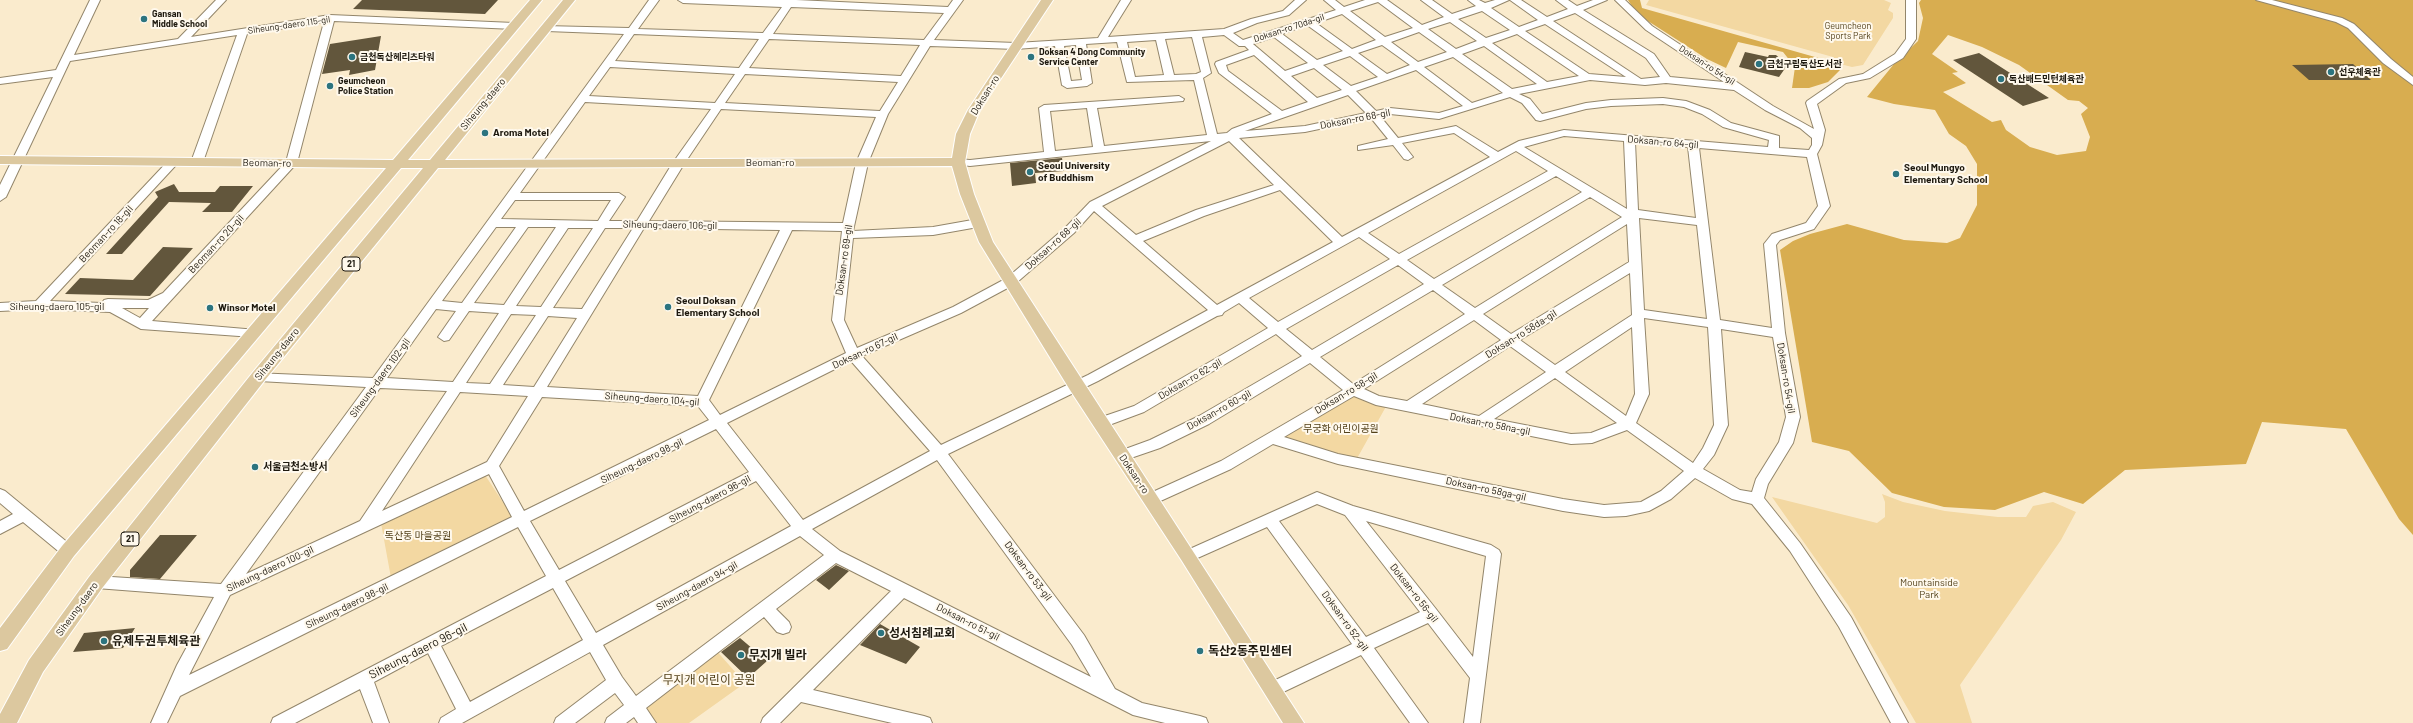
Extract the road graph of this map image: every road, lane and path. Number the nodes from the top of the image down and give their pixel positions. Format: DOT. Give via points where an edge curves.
graph roads {
  1 [pos="95,0"];
  2 [pos="221,0"];
  3 [pos="536,0"];
  4 [pos="569,0"];
  5 [pos="654,0"];
  6 [pos="684,0"];
  7 [pos="958,0"];
  8 [pos="1048,0"];
  9 [pos="1126,0"];
  10 [pos="1301,0"];
  11 [pos="1329,0"];
  12 [pos="1374,0"];
  13 [pos="1381,0"];
  14 [pos="1426,0"];
  15 [pos="1473,0"];
  16 [pos="1504,0"];
  17 [pos="1515,0"];
  18 [pos="1561,0"];
  19 [pos="1602,0"];
  20 [pos="1620,0"];
  21 [pos="1911,0"];
  22 [pos="2261,0"];
  23 [pos="789,2"];
  24 [pos="1483,7"];
  25 [pos="951,10"];
  26 [pos="1343,10"];
  27 [pos="1576,10"];
  28 [pos="330,18"];
  29 [pos="1452,18"];
  30 [pos="1546,20"];
  31 [pos="1309,22"];
  32 [pos="514,26"];
  33 [pos="547,28"];
  34 [pos="1420,28"];
  35 [pos="632,30"];
  36 [pos="1517,30"];
  37 [pos="243,31"];
  38 [pos="1226,32"];
  39 [pos="1275,33"];
  40 [pos="1196,34"];
  41 [pos="766,35"];
  42 [pos="1160,37"];
  43 [pos="1121,39"];
  44 [pos="181,41"];
  45 [pos="1101,41"];
  46 [pos="1384,41"];
  47 [pos="927,42"];
  48 [pos="1081,42"];
  49 [pos="1246,42"];
  50 [pos="1485,42"];
  51 [pos="1059,44"];
  52 [pos="1016,46"];
  53 [pos="1256,51"];
  54 [pos="1351,52"];
  55 [pos="1454,52"];
  56 [pos="66,59"];
  57 [pos="607,64"];
  58 [pos="1317,65"];
  59 [pos="1416,66"];
  60 [pos="742,71"];
  61 [pos="59,73"];
  62 [pos="1284,76"];
  63 [pos="1198,77"];
  64 [pos="1385,77"];
  65 [pos="1587,77"];
  66 [pos="1170,78"];
  67 [pos="904,79"];
  68 [pos="1666,80"];
  69 [pos="0,81"];
  70 [pos="1639,81"];
  71 [pos="2413,82"];
  72 [pos="1545,85"];
  73 [pos="1740,87"];
  74 [pos="1349,90"];
  75 [pos="1510,93"];
  76 [pos="581,99"];
  77 [pos="1179,99"];
  78 [pos="1315,102"];
  79 [pos="1091,104"];
  80 [pos="718,106"];
  81 [pos="1470,106"];
  82 [pos="1372,113"];
  83 [pos="883,114"];
  84 [pos="1280,115"];
  85 [pos="1540,118"];
  86 [pos="1557,134"];
  87 [pos="1230,136"];
  88 [pos="1818,137"];
  89 [pos="1213,138"];
  90 [pos="1629,139"];
  91 [pos="1395,142"];
  92 [pos="1693,145"];
  93 [pos="1517,147"];
  94 [pos="1362,148"];
  95 [pos="1099,149"];
  96 [pos="1773,151"];
  97 [pos="1812,154"];
  98 [pos="1050,155"];
  99 [pos="1408,157"];
  100 [pos="1498,157"];
  101 [pos="0,160"];
  102 [pos="17,160"];
  103 [pos="174,162"];
  104 [pos="197,162"];
  105 [pos="958,162"];
  106 [pos="291,163"];
  107 [pos="862,163"];
  108 [pos="397,164"];
  109 [pos="434,164"];
  110 [pos="534,164"];
  111 [pos="678,164"];
  112 [pos="1556,171"];
  113 [pos="1282,186"];
  114 [pos="1590,192"];
  115 [pos="511,196"];
  116 [pos="0,197"];
  117 [pos="1094,205"];
  118 [pos="1633,215"];
  119 [pos="1702,222"];
  120 [pos="491,223"];
  121 [pos="978,223"];
  122 [pos="524,224"];
  123 [pos="564,224"];
  124 [pos="601,224"];
  125 [pos="641,225"];
  126 [pos="788,226"];
  127 [pos="848,231"];
  128 [pos="1361,233"];
  129 [pos="1134,240"];
  130 [pos="1342,244"];
  131 [pos="1398,260"];
  132 [pos="1635,264"];
  133 [pos="1011,281"];
  134 [pos="1434,286"];
  135 [pos="170,294"];
  136 [pos="1242,299"];
  137 [pos="39,305"];
  138 [pos="432,305"];
  139 [pos="90,306"];
  140 [pos="0,307"];
  141 [pos="465,307"];
  142 [pos="508,310"];
  143 [pos="544,312"];
  144 [pos="1218,312"];
  145 [pos="586,314"];
  146 [pos="1473,314"];
  147 [pos="1638,315"];
  148 [pos="1715,324"];
  149 [pos="141,326"];
  150 [pos="1277,328"];
  151 [pos="253,333"];
  152 [pos="1779,333"];
  153 [pos="444,337"];
  154 [pos="1510,340"];
  155 [pos="853,356"];
  156 [pos="1312,357"];
  157 [pos="1553,371"];
  158 [pos="259,376"];
  159 [pos="376,382"];
  160 [pos="1076,386"];
  161 [pos="456,387"];
  162 [pos="494,389"];
  163 [pos="1353,390"];
  164 [pos="538,392"];
  165 [pos="702,401"];
  166 [pos="1408,407"];
  167 [pos="1479,422"];
  168 [pos="720,423"];
  169 [pos="1101,423"];
  170 [pos="1627,424"];
  171 [pos="1270,438"];
  172 [pos="939,452"];
  173 [pos="1122,456"];
  174 [pos="492,466"];
  175 [pos="1694,471"];
  176 [pos="758,473"];
  177 [pos="0,495"];
  178 [pos="1151,499"];
  179 [pos="1757,500"];
  180 [pos="1350,511"];
  181 [pos="23,515"];
  182 [pos="1270,520"];
  183 [pos="522,521"];
  184 [pos="366,524"];
  185 [pos="0,528"];
  186 [pos="801,528"];
  187 [pos="68,551"];
  188 [pos="835,555"];
  189 [pos="1188,556"];
  190 [pos="556,579"];
  191 [pos="96,582"];
  192 [pos="903,589"];
  193 [pos="225,591"];
  194 [pos="765,608"];
  195 [pos="1431,614"];
  196 [pos="783,627"];
  197 [pos="0,643"];
  198 [pos="432,644"];
  199 [pos="593,644"];
  200 [pos="1364,646"];
  201 [pos="1478,676"];
  202 [pos="365,679"];
  203 [pos="616,682"];
  204 [pos="1273,689"];
  205 [pos="173,691"];
  206 [pos="798,694"];
  207 [pos="1109,695"];
  208 [pos="636,705"];
  209 [pos="466,712"];
  210 [pos="1143,717"];
  211 [pos="6,723"];
  212 [pos="158,723"];
  213 [pos="280,723"];
  214 [pos="382,723"];
  215 [pos="447,723"];
  216 [pos="562,723"];
  217 [pos="613,723"];
  218 [pos="648,723"];
  219 [pos="769,723"];
  220 [pos="924,723"];
  221 [pos="1200,723"];
  222 [pos="1294,723"];
  223 [pos="1420,723"];
  224 [pos="1472,723"];
  225 [pos="1900,723"];
  1 -- 56 [label="street"];
  2 -- 44 [label="street"];
  3 -- 32 [label="main road"];
  4 -- 33 [label="main road, Siheung-daero / 21"];
  5 -- 35 [label="street"];
  6 -- 23 [label="street"];
  7 -- 25 [label="street"];
  8 -- 52 [label="main road, Doksan-ro"];
  9 -- 45 [label="street"];
  10 -- 38 [label="street" via="1286,14 1254,21"];
  11 -- 26 [label="street"];
  12 -- 26 [label="street, Doksan-ro 70da-gil"];
  13 -- 34 [label="street"];
  14 -- 29 [label="street"];
  15 -- 24 [label="street"];
  16 -- 24 [label="street"];
  17 -- 30 [label="street"];
  18 -- 27 [label="street"];
  19 -- 27 [label="street"];
  20 -- 73 [label="street, Doksan-ro 54-gil" via="1649,28"];
  21 -- 88 [label="street" via="1911,39 1899,56 1866,76 1843,81 1811,103 1820,130"];
  22 -- 71 [label="street" via="2320,14 2351,26"];
  23 -- 25 [label="street"];
  23 -- 41 [label="street"];
  24 -- 29 [label="street"];
  24 -- 36 [label="street"];
  25 -- 47 [label="street"];
  26 -- 31 [label="street, Doksan-ro 70da-gil"];
  26 -- 46 [label="street"];
  27 -- 30 [label="street"];
  27 -- 68 [label="street" via="1650,56 1664,73"];
  28 -- 32 [label="street, Siheung-daero 115-gil"];
  28 -- 37 [label="street, Siheung-daero 115-gil"];
  28 -- 106 [label="street"];
  29 -- 34 [label="street"];
  29 -- 50 [label="street"];
  30 -- 36 [label="street"];
  30 -- 70 [label="street"];
  31 -- 39 [label="street, Doksan-ro 70da-gil"];
  31 -- 54 [label="street"];
  32 -- 108 [label="main road"];
  33 -- 35 [label="street"];
  33 -- 109 [label="main road, Siheung-daero / 21"];
  34 -- 46 [label="street"];
  34 -- 55 [label="street"];
  35 -- 41 [label="street"];
  35 -- 57 [label="street"];
  36 -- 50 [label="street"];
  36 -- 65 [label="street"];
  37 -- 44 [label="street, Siheung-daero 115-gil"];
  37 -- 104 [label="street"];
  38 -- 40 [label="street"];
  38 -- 49 [label="street" via="1237,42"];
  39 -- 49 [label="street, Doksan-ro 70da-gil"];
  39 -- 58 [label="street"];
  40 -- 42 [label="street"];
  40 -- 63 [label="street" via="1206,73"];
  41 -- 47 [label="street"];
  41 -- 60 [label="street"];
  42 -- 43 [label="street"];
  42 -- 66 [label="street"];
  43 -- 45 [label="street"];
  43 -- 66 [label="street" via="1131,80"];
  44 -- 56 [label="street, Siheung-daero 115-gil"];
  45 -- 48 [label="street"];
  46 -- 54 [label="street"];
  46 -- 59 [label="street"];
  47 -- 52 [label="street"];
  47 -- 67 [label="street"];
  48 -- 51 [label="street"];
  48 -- 51 [label="street" via="1087,84 1067,85"];
  49 -- 53 [label="street, Doksan-ro 70da-gil"];
  50 -- 55 [label="street"];
  50 -- 72 [label="street"];
  51 -- 52 [label="street"];
  52 -- 105 [label="main road, Doksan-ro" via="974,110 963,134"];
  53 -- 62 [label="street, Doksan-ro 70da-gil"];
  53 -- 84 [label="street" via="1220,64 1224,73"];
  54 -- 58 [label="street"];
  54 -- 64 [label="street"];
  55 -- 59 [label="street"];
  55 -- 75 [label="street"];
  56 -- 61 [label="street"];
  57 -- 60 [label="street"];
  57 -- 76 [label="street"];
  58 -- 62 [label="street"];
  58 -- 74 [label="street"];
  59 -- 64 [label="street"];
  59 -- 81 [label="street"];
  60 -- 67 [label="street"];
  60 -- 80 [label="street"];
  61 -- 69 [label="street"];
  61 -- 102 [label="street"];
  62 -- 78 [label="street, Doksan-ro 70da-gil"];
  63 -- 66 [label="street"];
  63 -- 89 [label="street"];
  64 -- 74 [label="street"];
  65 -- 70 [label="street, Doksan-ro 68-gil"];
  65 -- 72 [label="street, Doksan-ro 68-gil"];
  67 -- 83 [label="street"];
  68 -- 70 [label="street, Doksan-ro 68-gil"];
  68 -- 73 [label="street, Doksan-ro 68-gil"];
  72 -- 75 [label="street, Doksan-ro 68-gil"];
  73 -- 88 [label="street, Doksan-ro 54-gil"];
  74 -- 78 [label="street"];
  74 -- 82 [label="street"];
  75 -- 81 [label="street, Doksan-ro 68-gil"];
  75 -- 85 [label="street" via="1526,101"];
  76 -- 80 [label="street"];
  76 -- 110 [label="street"];
  77 -- 79 [label="street"];
  78 -- 84 [label="street"];
  79 -- 95 [label="street"];
  79 -- 98 [label="street" via="1044,108"];
  80 -- 83 [label="street"];
  80 -- 111 [label="street"];
  81 -- 82 [label="street, Doksan-ro 68-gil" via="1439,116 1390,111"];
  82 -- 87 [label="street, Doksan-ro 68-gil" via="1304,129"];
  82 -- 91 [label="street"];
  83 -- 107 [label="street"];
  84 -- 87 [label="street" via="1236,131"];
  85 -- 86 [label="street"];
  85 -- 96 [label="street" via="1586,106 1611,103 1663,101 1686,104 1706,112 1726,125 1775,138"];
  86 -- 90 [label="street, Doksan-ro 64-gil"];
  86 -- 93 [label="street, Doksan-ro 64-gil"];
  87 -- 89 [label="street"];
  87 -- 113 [label="street"];
  87 -- 117 [label="street, Doksan-ro 68-gil" via="1150,174"];
  88 -- 97 [label="street"];
  89 -- 95 [label="street"];
  90 -- 92 [label="street, Doksan-ro 64-gil"];
  90 -- 118 [label="street"];
  91 -- 94 [label="street"];
  91 -- 99 [label="street"];
  91 -- 100 [label="street" via="1456,129"];
  92 -- 96 [label="street, Doksan-ro 64-gil"];
  92 -- 119 [label="street, Doksan-ro 58ga-gil"];
  93 -- 100 [label="street, Doksan-ro 64-gil"];
  93 -- 112 [label="street"];
  95 -- 98 [label="street"];
  96 -- 97 [label="street, Doksan-ro 64-gil"];
  97 -- 152 [label="street, Doksan-ro 54-gil" via="1824,206 1810,226 1776,237 1770,244"];
  98 -- 105 [label="street"];
  100 -- 128 [label="street, Doksan-ro 64-gil"];
  101 -- 102 [label="main road, Beoman-ro"];
  102 -- 103 [label="main road, Beoman-ro"];
  102 -- 116 [label="street"];
  103 -- 104 [label="main road, Beoman-ro"];
  103 -- 137 [label="street, Beoman-ro 18-gil"];
  104 -- 106 [label="main road, Beoman-ro"];
  105 -- 107 [label="main road, Beoman-ro"];
  105 -- 121 [label="main road, Doksan-ro"];
  106 -- 108 [label="main road, Beoman-ro"];
  106 -- 135 [label="street, Beoman-ro 20-gil"];
  107 -- 111 [label="main road, Beoman-ro"];
  107 -- 127 [label="street, Doksan-ro 69-gil"];
  108 -- 109 [label="main road, Beoman-ro"];
  108 -- 151 [label="main road"];
  109 -- 110 [label="main road, Beoman-ro"];
  109 -- 158 [label="main road, Siheung-daero / 21"];
  110 -- 111 [label="main road, Beoman-ro"];
  110 -- 115 [label="street, Siheung-daero 102-gil"];
  111 -- 125 [label="street"];
  112 -- 114 [label="street"];
  112 -- 131 [label="street, Doksan-ro 62-gil"];
  113 -- 129 [label="street" via="1200,213"];
  113 -- 130 [label="street"];
  114 -- 118 [label="street" via="1626,214"];
  114 -- 134 [label="street, Doksan-ro 60-gil"];
  115 -- 120 [label="street, Siheung-daero 102-gil"];
  115 -- 124 [label="street" via="619,198"];
  117 -- 129 [label="street"];
  117 -- 133 [label="street, Doksan-ro 68-gil" via="1070,230"];
  118 -- 119 [label="street"];
  118 -- 132 [label="street"];
  118 -- 146 [label="street, Doksan-ro 58-gil"];
  119 -- 148 [label="street, Doksan-ro 58ga-gil"];
  120 -- 122 [label="street, Siheung-daero 106-gil"];
  120 -- 138 [label="street, Siheung-daero 102-gil"];
  121 -- 127 [label="street" via="933,231"];
  121 -- 133 [label="main road, Doksan-ro" via="986,242"];
  122 -- 123 [label="street, Siheung-daero 106-gil"];
  122 -- 141 [label="street"];
  123 -- 124 [label="street, Siheung-daero 106-gil"];
  123 -- 142 [label="street"];
  124 -- 125 [label="street, Siheung-daero 106-gil"];
  124 -- 143 [label="street"];
  125 -- 126 [label="street, Siheung-daero 106-gil"];
  125 -- 145 [label="street"];
  126 -- 127 [label="street, Siheung-daero 106-gil"];
  126 -- 165 [label="street"];
  127 -- 155 [label="street, Doksan-ro 69-gil" via="838,320"];
  128 -- 130 [label="street, Doksan-ro 64-gil"];
  128 -- 131 [label="street"];
  129 -- 144 [label="street"];
  130 -- 136 [label="street, Doksan-ro 64-gil"];
  131 -- 134 [label="street"];
  131 -- 150 [label="street, Doksan-ro 62-gil"];
  132 -- 147 [label="street"];
  132 -- 154 [label="street, Doksan-ro 58da-gil"];
  133 -- 155 [label="street, Doksan-ro 67-gil" via="957,310"];
  133 -- 160 [label="main road, Doksan-ro"];
  134 -- 146 [label="street"];
  134 -- 156 [label="street, Doksan-ro 60-gil"];
  135 -- 139 [label="street" via="149,304 109,303"];
  135 -- 149 [label="street, Beoman-ro 20-gil"];
  136 -- 144 [label="street, Doksan-ro 64-gil"];
  136 -- 150 [label="street"];
  137 -- 139 [label="street, Siheung-daero 105-gil"];
  137 -- 140 [label="street, Siheung-daero 105-gil"];
  138 -- 141 [label="street"];
  138 -- 159 [label="street, Siheung-daero 102-gil"];
  139 -- 149 [label="street, Siheung-daero 105-gil" via="112,308 127,314"];
  141 -- 142 [label="street"];
  141 -- 153 [label="street"];
  142 -- 143 [label="street"];
  142 -- 161 [label="street"];
  143 -- 145 [label="street"];
  143 -- 162 [label="street"];
  144 -- 160 [label="street, Doksan-ro 64-gil"];
  145 -- 164 [label="street"];
  146 -- 154 [label="street"];
  146 -- 163 [label="street, Doksan-ro 58-gil"];
  147 -- 148 [label="street"];
  147 -- 157 [label="street"];
  147 -- 170 [label="street" via="1642,394 1633,417"];
  148 -- 152 [label="street"];
  148 -- 175 [label="street, Doksan-ro 58ga-gil" via="1721,390 1721,425 1709,451"];
  149 -- 151 [label="street"];
  150 -- 156 [label="street"];
  150 -- 169 [label="street, Doksan-ro 62-gil" via="1139,409"];
  151 -- 187 [label="main road"];
  152 -- 179 [label="street, Doksan-ro 54-gil" via="1793,417 1792,428 1761,483"];
  154 -- 157 [label="street"];
  154 -- 166 [label="street, Doksan-ro 58da-gil"];
  155 -- 168 [label="street, Doksan-ro 67-gil"];
  155 -- 172 [label="street, Doksan-ro 69-gil"];
  156 -- 163 [label="street"];
  156 -- 173 [label="street, Doksan-ro 60-gil" via="1204,420 1155,444"];
  157 -- 167 [label="street"];
  157 -- 170 [label="street"];
  158 -- 159 [label="street, Siheung-daero 104-gil"];
  158 -- 191 [label="main road, Siheung-daero / 21"];
  159 -- 161 [label="street, Siheung-daero 104-gil"];
  159 -- 193 [label="street, Siheung-daero 102-gil"];
  160 -- 169 [label="main road, Doksan-ro"];
  160 -- 172 [label="street, Doksan-ro 64-gil"];
  161 -- 162 [label="street, Siheung-daero 104-gil"];
  161 -- 184 [label="street"];
  162 -- 164 [label="street, Siheung-daero 104-gil"];
  163 -- 166 [label="street, Doksan-ro 58na-gil" via="1376,400"];
  163 -- 171 [label="street, Doksan-ro 58-gil"];
  164 -- 165 [label="street, Siheung-daero 104-gil"];
  164 -- 174 [label="street"];
  165 -- 168 [label="street, Siheung-daero 104-gil"];
  166 -- 167 [label="street, Doksan-ro 58na-gil"];
  167 -- 170 [label="street, Doksan-ro 58na-gil" via="1571,439 1592,438"];
  168 -- 176 [label="street, Siheung-daero 104-gil"];
  168 -- 183 [label="street, Siheung-daero 98-gil"];
  169 -- 173 [label="main road, Doksan-ro"];
  170 -- 175 [label="street"];
  171 -- 175 [label="street, Doksan-ro 58ga-gil" via="1368,466 1604,511 1644,507 1666,495"];
  171 -- 178 [label="street, Doksan-ro 58-gil" via="1226,465"];
  172 -- 186 [label="street, Siheung-daero 94-gil"];
  172 -- 207 [label="street, Doksan-ro 53-gil" via="1074,634"];
  173 -- 178 [label="main road, Doksan-ro"];
  174 -- 183 [label="street"];
  174 -- 184 [label="street, Siheung-daero 100-gil"];
  175 -- 179 [label="street" via="1737,495"];
  176 -- 186 [label="street, Siheung-daero 104-gil"];
  176 -- 190 [label="street, Siheung-daero 96-gil"];
  177 -- 181 [label="street"];
  178 -- 189 [label="main road, Doksan-ro"];
  179 -- 225 [label="street" via="1795,547 1845,622"];
  180 -- 182 [label="street" via="1317,498"];
  180 -- 195 [label="street, Doksan-ro 56-gil"];
  180 -- 201 [label="street" via="1494,554"];
  181 -- 185 [label="street"];
  181 -- 187 [label="street"];
  182 -- 189 [label="street"];
  182 -- 200 [label="street, Doksan-ro 52-gil"];
  183 -- 190 [label="street"];
  183 -- 205 [label="street, Siheung-daero 98-gil"];
  184 -- 193 [label="street, Siheung-daero 100-gil"];
  186 -- 188 [label="street, Doksan-ro 51-gil"];
  186 -- 199 [label="street, Siheung-daero 94-gil"];
  187 -- 197 [label="main road"];
  188 -- 192 [label="street, Doksan-ro 51-gil"];
  188 -- 194 [label="street"];
  189 -- 204 [label="main road, Doksan-ro"];
  190 -- 198 [label="street, Siheung-daero 96-gil"];
  190 -- 199 [label="street"];
  191 -- 193 [label="street, Siheung-daero 100-gil"];
  191 -- 211 [label="main road, Siheung-daero / 21" via="36,666"];
  192 -- 206 [label="street"];
  192 -- 207 [label="street, Doksan-ro 51-gil"];
  193 -- 205 [label="street, Siheung-daero 102-gil"];
  194 -- 196 [label="street"];
  194 -- 208 [label="street"];
  195 -- 200 [label="street"];
  195 -- 201 [label="street, Doksan-ro 56-gil"];
  198 -- 202 [label="street, Siheung-daero 96-gil"];
  198 -- 209 [label="street"];
  199 -- 203 [label="street"];
  199 -- 209 [label="street, Siheung-daero 94-gil"];
  200 -- 204 [label="street"];
  200 -- 223 [label="street, Doksan-ro 52-gil"];
  201 -- 224 [label="street"];
  202 -- 213 [label="street, Siheung-daero 96-gil"];
  202 -- 214 [label="street"];
  203 -- 208 [label="street"];
  203 -- 216 [label="street"];
  204 -- 222 [label="main road, Doksan-ro"];
  205 -- 212 [label="street, Siheung-daero 102-gil"];
  206 -- 219 [label="street"];
  206 -- 220 [label="street"];
  207 -- 210 [label="street, Doksan-ro 51-gil"];
  208 -- 217 [label="street"];
  208 -- 218 [label="street"];
  209 -- 215 [label="street, Siheung-daero 94-gil"];
  210 -- 221 [label="street, Doksan-ro 51-gil"];
}
